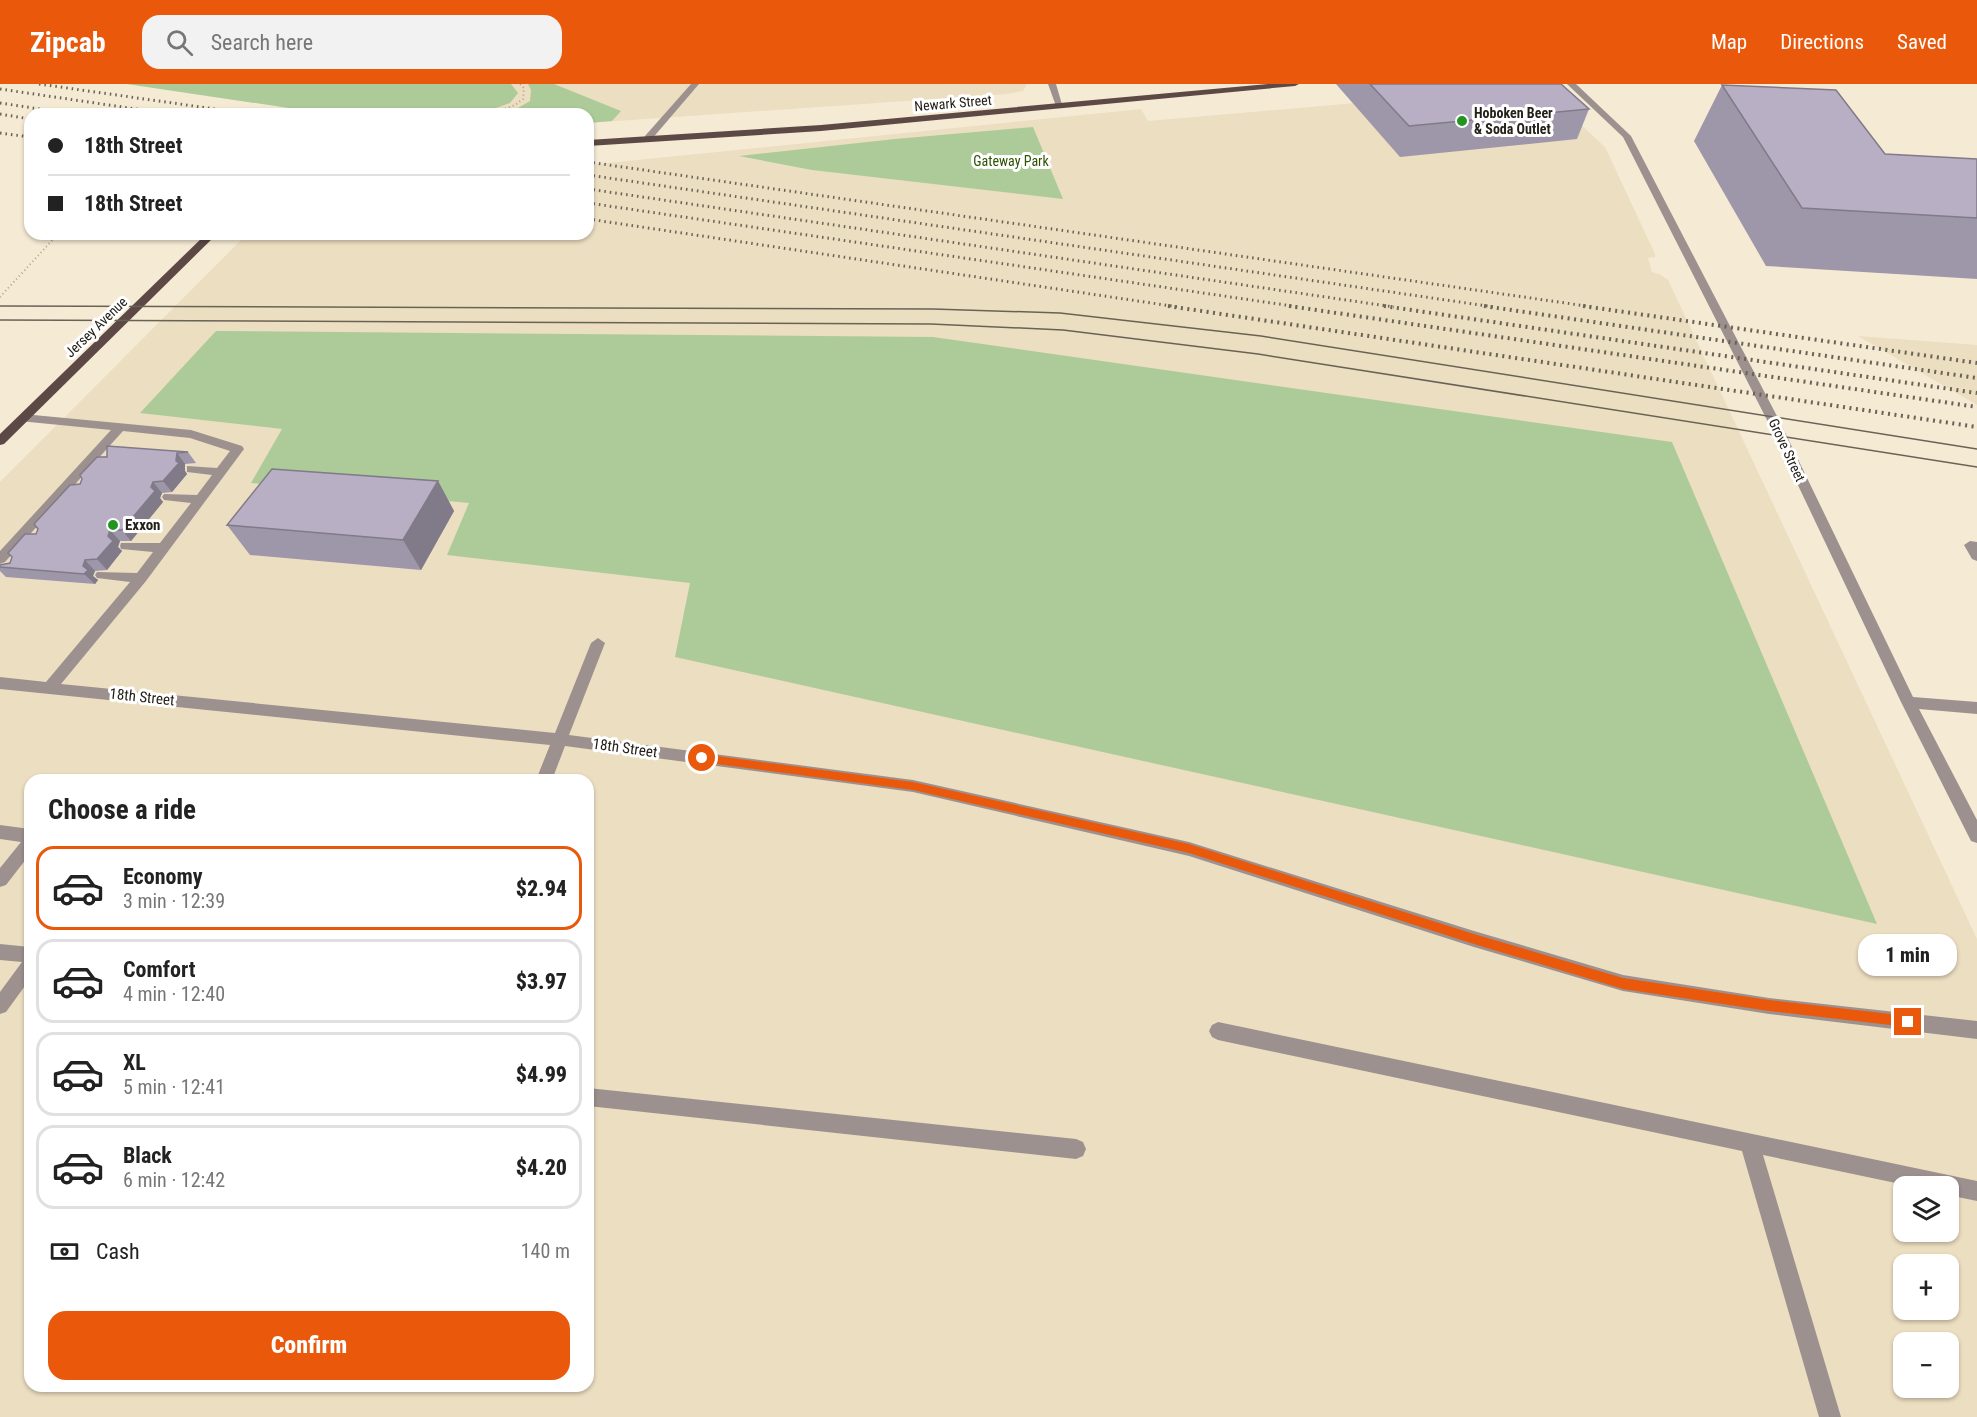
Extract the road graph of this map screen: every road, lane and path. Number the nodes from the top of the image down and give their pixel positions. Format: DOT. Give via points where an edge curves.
graph roads {
  1 [pos="520,84"];
  2 [pos="695,84"];
  3 [pos="1052,84"];
  4 [pos="1295,84"];
  5 [pos="1571,84"];
  6 [pos="1060,106"];
  7 [pos="507,108"];
  8 [pos="648,138"];
  9 [pos="594,142"];
  10 [pos="52,240"];
  11 [pos="206,240"];
  12 [pos="0,297"];
  13 [pos="23,418"];
  14 [pos="121,426"];
  15 [pos="0,441"];
  16 [pos="89,461"];
  17 [pos="110,463"];
  18 [pos="191,469"];
  19 [pos="221,472"];
  20 [pos="63,490"];
  21 [pos="84,491"];
  22 [pos="168,497"];
  23 [pos="200,499"];
  24 [pos="0,537"];
  25 [pos="19,538"];
  26 [pos="40,540"];
  27 [pos="126,546"];
  28 [pos="1977,546"];
  29 [pos="163,548"];
  30 [pos="1977,556"];
  31 [pos="2,565"];
  32 [pos="102,575"];
  33 [pos="141,578"];
  34 [pos="598,644"];
  35 [pos="0,683"];
  36 [pos="49,688"];
  37 [pos="1908,702"];
  38 [pos="1977,708"];
  39 [pos="561,740"];
  40 [pos="547,774"];
  41 [pos="0,832"];
  42 [pos="24,835"];
  43 [pos="1977,836"];
  44 [pos="24,850"];
  45 [pos="0,880"];
  46 [pos="0,952"];
  47 [pos="24,954"];
  48 [pos="24,973"];
  49 [pos="0,1006"];
  50 [pos="1977,1030"];
  51 [pos="1218,1031"];
  52 [pos="594,1098"];
  53 [pos="1750,1144"];
  54 [pos="1076,1149"];
  55 [pos="1977,1191"];
  56 [pos="1830,1417"];
  1 -- 7 [label="path" via="524,88 523,99"];
  2 -- 8 [label="street"];
  3 -- 6 [label="street"];
  4 -- 6 [label="main road, Newark Street"];
  5 -- 37 [label="street, Grove Street" via="1628,136 1773,420"];
  6 -- 8 [label="main road, Newark Street" via="821,128"];
  8 -- 9 [label="main road, Newark Street"];
  10 -- 12 [label="path"];
  11 -- 13 [label="main road, Jersey Avenue"];
  13 -- 14 [label="street"];
  13 -- 15 [label="main road, Jersey Avenue"];
  14 -- 16 [label="street"];
  14 -- 19 [label="street" via="191,434 237,450"];
  16 -- 17 [label="street"];
  16 -- 20 [label="street"];
  18 -- 19 [label="street"];
  19 -- 23 [label="street"];
  20 -- 21 [label="street"];
  20 -- 25 [label="street"];
  22 -- 23 [label="street"];
  23 -- 29 [label="street"];
  24 -- 25 [label="street"];
  25 -- 26 [label="street"];
  25 -- 31 [label="street"];
  27 -- 29 [label="street"];
  28 -- 30 [label="street" via="1970,545"];
  29 -- 33 [label="street"];
  32 -- 33 [label="street"];
  33 -- 36 [label="street"];
  34 -- 39 [label="street"];
  35 -- 36 [label="street, 18th Street"];
  36 -- 39 [label="street, 18th Street"];
  37 -- 38 [label="street"];
  37 -- 43 [label="street, Grove Street"];
  39 -- 40 [label="street"];
  39 -- 50 [label="street, 18th Street" via="913,786 1189,849 1623,983 1769,1006"];
  41 -- 42 [label="street"];
  44 -- 45 [label="street"];
  46 -- 47 [label="street"];
  48 -- 49 [label="street"];
  51 -- 53 [label="street"];
  52 -- 54 [label="street"];
  53 -- 55 [label="street"];
  53 -- 56 [label="street"];
}
